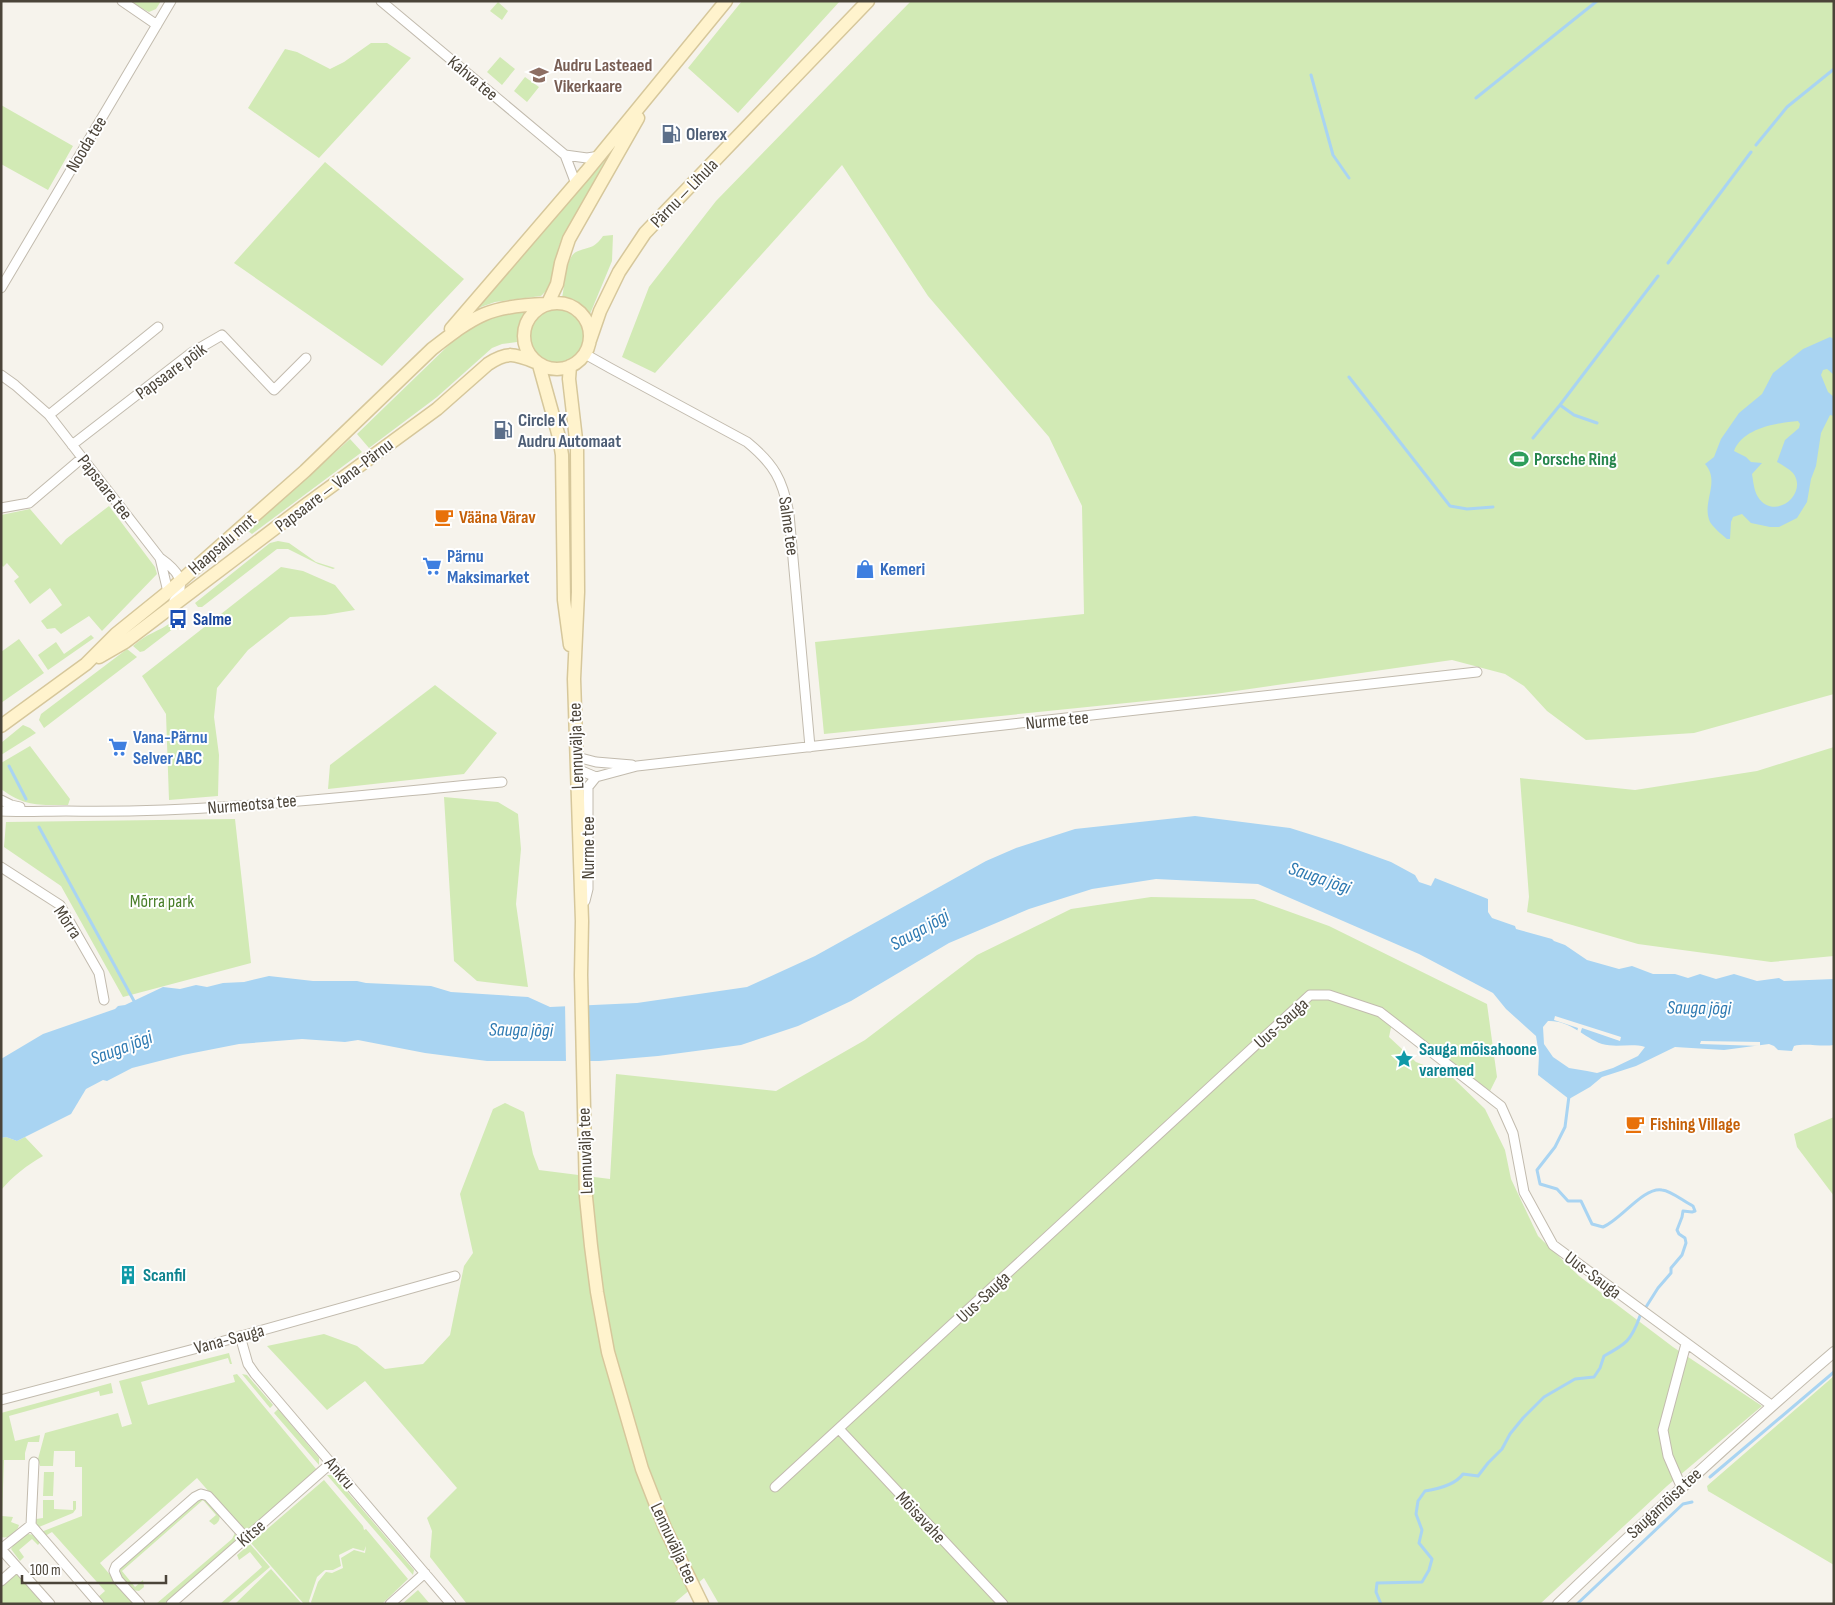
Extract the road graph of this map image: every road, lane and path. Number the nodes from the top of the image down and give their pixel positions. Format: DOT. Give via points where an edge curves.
graph roads {
  1 [pos="122,1"];
  2 [pos="172,1"];
  3 [pos="381,1"];
  4 [pos="726,1"];
  5 [pos="868,1"];
  6 [pos="157,25"];
  7 [pos="655,88"];
  8 [pos="565,155"];
  9 [pos="600,156"];
  10 [pos="576,184"];
  11 [pos="1,288"];
  12 [pos="546,304"];
  13 [pos="158,327"];
  14 [pos="590,340"];
  15 [pos="432,349"];
  16 [pos="585,354"];
  17 [pos="306,358"];
  18 [pos="537,363"];
  19 [pos="570,366"];
  20 [pos="1,375"];
  21 [pos="49,415"];
  22 [pos="72,445"];
  23 [pos="82,458"];
  24 [pos="1,508"];
  25 [pos="160,558"];
  26 [pos="180,581"];
  27 [pos="168,592"];
  28 [pos="169,609"];
  29 [pos="86,664"];
  30 [pos="1477,672"];
  31 [pos="574,679"];
  32 [pos="2,726"];
  33 [pos="810,747"];
  34 [pos="577,763"];
  35 [pos="637,766"];
  36 [pos="596,777"];
  37 [pos="502,782"];
  38 [pos="1,800"];
  39 [pos="35,810"];
  40 [pos="1,811"];
  41 [pos="1,868"];
  42 [pos="582,921"];
  43 [pos="104,1000"];
  44 [pos="456,1276"];
  45 [pos="240,1336"];
  46 [pos="1686,1344"];
  47 [pos="1834,1352"];
  48 [pos="1,1400"];
  49 [pos="1772,1405"];
  50 [pos="839,1429"];
  51 [pos="34,1462"];
  52 [pos="331,1463"];
  53 [pos="775,1486"];
  54 [pos="1682,1486"];
  55 [pos="31,1525"];
  56 [pos="246,1538"];
  57 [pos="1,1549"];
  58 [pos="17,1567"];
  59 [pos="425,1573"];
  60 [pos="1,1582"];
  61 [pos="175,1602"];
  62 [pos="50,1604"];
  63 [pos="99,1604"];
  64 [pos="140,1604"];
  65 [pos="390,1604"];
  66 [pos="451,1604"];
  67 [pos="702,1604"];
  68 [pos="1002,1604"];
  69 [pos="1558,1604"];
  1 -- 6 [label="street"];
  2 -- 6 [label="street, Nooda tee"];
  3 -- 8 [label="street, Kahva tee"];
  4 -- 7 [label="main road"];
  5 -- 14 [label="main road, Pärnu — Lihula" via="645,233 619,272"];
  6 -- 11 [label="street, Nooda tee"];
  7 -- 9 [label="main road"];
  7 -- 12 [label="main road" via="574,229 565,249 557,284"];
  8 -- 9 [label="street"];
  8 -- 10 [label="street, Kahva tee"];
  9 -- 10 [label="main road"];
  10 -- 15 [label="main road"];
  12 -- 14 [label="main road" via="563,303 575,307 588,322"];
  12 -- 15 [label="main road" via="488,311"];
  12 -- 18 [label="main road" via="532,314 524,330 525,348"];
  13 -- 21 [label="street"];
  14 -- 16 [label="main road"];
  15 -- 26 [label="main road, Haapsalu mnt" via="305,471"];
  16 -- 19 [label="main road"];
  16 -- 33 [label="street, Salme tee" via="747,442 776,472 784,488 789,514"];
  17 -- 22 [label="street, Papsaare põik" via="274,390 222,335 191,353"];
  18 -- 19 [label="main road" via="553,369"];
  18 -- 28 [label="main road, Papsaare — Vana-Pärnu" via="514,355 496,358 437,409"];
  18 -- 31 [label="main road, Lennuvälja tee" via="562,455 564,600"];
  19 -- 31 [label="main road, Lennuvälja tee" via="579,521"];
  20 -- 21 [label="street, Papsaare tee"];
  21 -- 22 [label="street, Papsaare tee"];
  22 -- 23 [label="street, Papsaare tee"];
  23 -- 24 [label="street" via="28,503"];
  23 -- 25 [label="street, Papsaare tee"];
  25 -- 26 [label="street, Papsaare tee" via="178,574"];
  25 -- 27 [label="street"];
  26 -- 27 [label="main road, Haapsalu mnt"];
  26 -- 28 [label="street" via="180,593"];
  27 -- 29 [label="main road, Haapsalu mnt" via="116,634"];
  28 -- 29 [label="main road, Papsaare — Vana-Pärnu" via="125,642"];
  29 -- 32 [label="main road, Haapsalu mnt"];
  30 -- 33 [label="street, Nurme tee"];
  31 -- 34 [label="main road, Lennuvälja tee"];
  33 -- 35 [label="street, Nurme tee"];
  34 -- 35 [label="street, Nurme tee"];
  34 -- 36 [label="street"];
  34 -- 42 [label="main road, Lennuvälja tee"];
  35 -- 36 [label="street, Nurme tee"];
  36 -- 42 [label="street, Nurme tee" via="588,788 588,889"];
  37 -- 39 [label="street, Nurmeotsa tee" via="177,810"];
  38 -- 39 [label="street"];
  39 -- 40 [label="street, Nurmeotsa tee"];
  41 -- 43 [label="street, Mõrra" via="60,905 98,973"];
  42 -- 67 [label="main road, Lennuvälja tee" via="586,1197 597,1292 608,1352 642,1469 665,1528"];
  44 -- 45 [label="street, Vana-Sauga"];
  45 -- 48 [label="street, Vana-Sauga"];
  45 -- 52 [label="street, Ankru" via="248,1364 255,1374"];
  46 -- 49 [label="street, Uus-Sauga"];
  46 -- 50 [label="street, Uus-Sauga" via="1553,1245 1524,1192 1513,1133 1501,1106 1380,1012 1329,995 1310,995"];
  46 -- 54 [label="street" via="1663,1430 1668,1456"];
  47 -- 49 [label="street, Saugamõisa tee"];
  49 -- 54 [label="street, Saugamõisa tee"];
  50 -- 53 [label="street, Uus-Sauga"];
  50 -- 68 [label="street, Mõisavahe"];
  51 -- 55 [label="street"];
  52 -- 56 [label="street, Kitse"];
  52 -- 59 [label="street, Ankru"];
  54 -- 69 [label="street, Saugamõisa tee"];
  55 -- 57 [label="street"];
  55 -- 63 [label="street"];
  56 -- 61 [label="street, Kitse"];
  56 -- 64 [label="street" via="208,1496 201,1494 195,1497 116,1566 114,1571 118,1580"];
  57 -- 58 [label="street"];
  58 -- 60 [label="street"];
  58 -- 62 [label="street"];
  59 -- 65 [label="street"];
  59 -- 66 [label="street, Ankru"];
}
